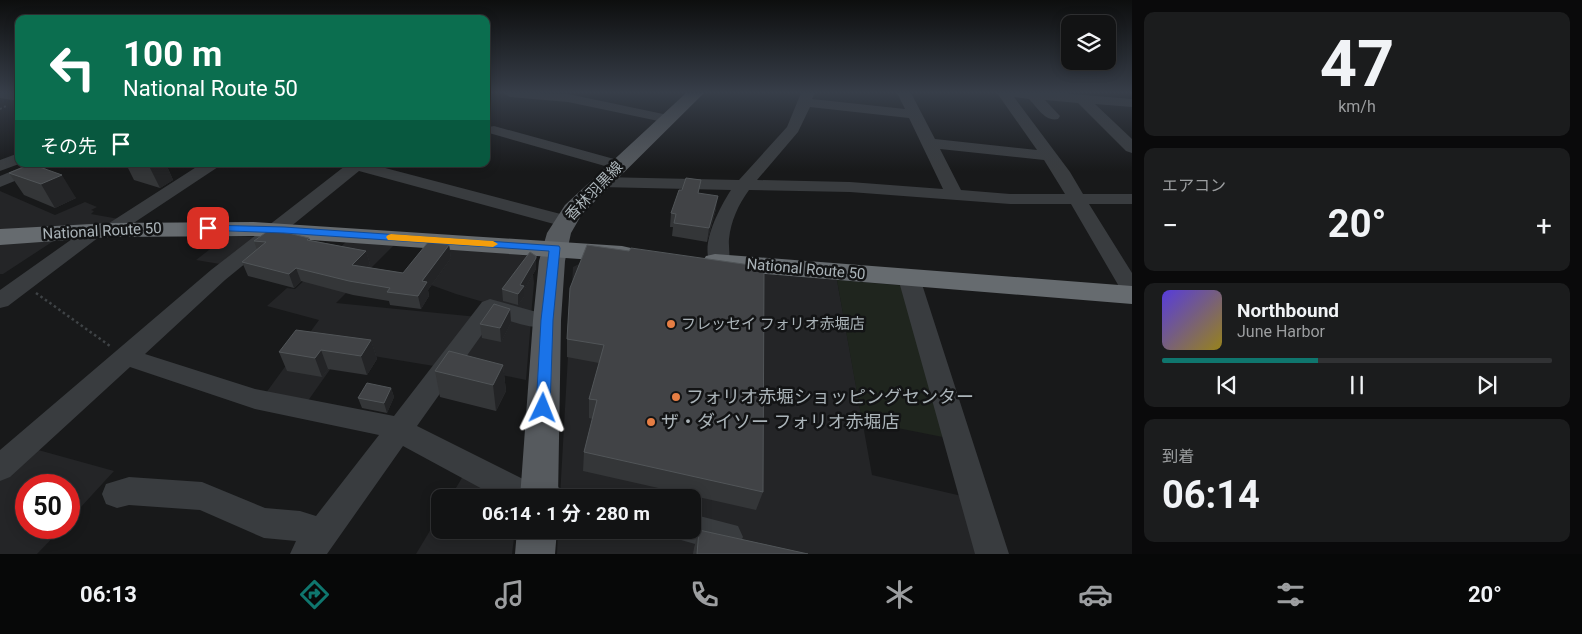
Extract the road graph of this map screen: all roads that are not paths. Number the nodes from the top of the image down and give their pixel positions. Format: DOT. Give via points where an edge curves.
graph roads {
  1 [pos="668,119"];
  2 [pos="798,119"];
  3 [pos="916,119"];
  4 [pos="1023,119"];
  5 [pos="1102,119"];
  6 [pos="494,130"];
  7 [pos="1116,132"];
  8 [pos="1132,133"];
  9 [pos="928,143"];
  10 [pos="1132,148"];
  11 [pos="1050,156"];
  12 [pos="15,160"];
  13 [pos="619,165"];
  14 [pos="0,166"];
  15 [pos="36,167"];
  16 [pos="207,167"];
  17 [pos="351,167"];
  18 [pos="364,167"];
  19 [pos="0,182"];
  20 [pos="601,182"];
  21 [pos="743,186"];
  22 [pos="954,195"];
  23 [pos="1076,198"];
  24 [pos="1132,198"];
  25 [pos="103,230"];
  26 [pos="275,230"];
  27 [pos="560,235"];
  28 [pos="0,236"];
  29 [pos="643,256"];
  30 [pos="690,260"];
  31 [pos="718,262"];
  32 [pos="909,278"];
  33 [pos="1130,296"];
  34 [pos="0,301"];
  35 [pos="547,320"];
  36 [pos="121,353"];
  37 [pos="398,429"];
  38 [pos="0,468"];
  39 [pos="512,489"];
  40 [pos="542,489"];
  41 [pos="117,494"];
  42 [pos="701,531"];
  43 [pos="537,539"];
  44 [pos="751,542"];
  45 [pos="315,544"];
  46 [pos="535,554"];
  47 [pos="992,554"];
  1 -- 13 [label="main road, 香林羽黒線"];
  2 -- 21 [label="street"];
  3 -- 9 [label="street"];
  4 -- 11 [label="street"];
  5 -- 7 [label="street"];
  6 -- 13 [label="street"];
  7 -- 8 [label="street"];
  7 -- 10 [label="street"];
  9 -- 11 [label="street"];
  9 -- 22 [label="street"];
  11 -- 23 [label="street"];
  12 -- 14 [label="street"];
  13 -- 20 [label="main road, 香林羽黒線"];
  15 -- 19 [label="street"];
  16 -- 25 [label="street"];
  17 -- 26 [label="street"];
  18 -- 27 [label="street"];
  20 -- 21 [label="street"];
  20 -- 27 [label="main road, 香林羽黒線"];
  21 -- 22 [label="street" via="850,187"];
  21 -- 31 [label="street" via="723,216"];
  22 -- 23 [label="street" via="1017,200"];
  23 -- 24 [label="street"];
  23 -- 33 [label="street"];
  25 -- 26 [label="highway, National Route 50"];
  25 -- 28 [label="highway, National Route 50"];
  25 -- 34 [label="street"];
  26 -- 27 [label="highway, National Route 50"];
  26 -- 36 [label="street"];
  27 -- 29 [label="highway, National Route 50"];
  27 -- 35 [label="main road"];
  30 -- 31 [label="highway, National Route 50"];
  31 -- 32 [label="highway, National Route 50"];
  32 -- 33 [label="highway, National Route 50"];
  32 -- 47 [label="street"];
  35 -- 37 [label="street" via="490,307"];
  35 -- 40 [label="main road"];
  36 -- 37 [label="street" via="255,399"];
  36 -- 38 [label="street"];
  37 -- 39 [label="street"];
  37 -- 45 [label="street"];
  41 -- 45 [label="street" via="129,491 202,496 264,523 300,526"];
  42 -- 44 [label="street"];
  43 -- 46 [label="main road"];
}
